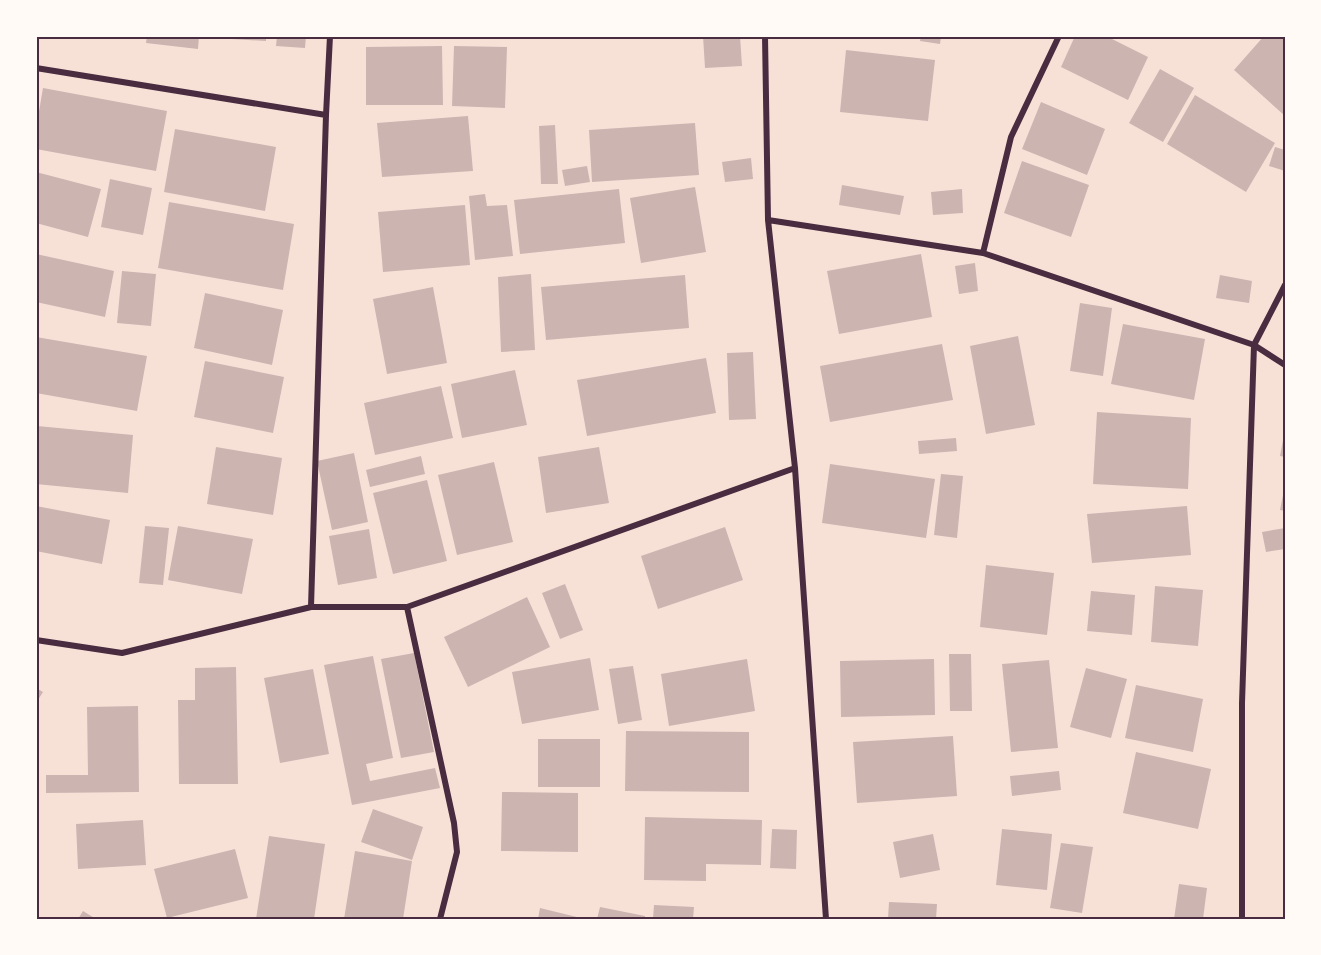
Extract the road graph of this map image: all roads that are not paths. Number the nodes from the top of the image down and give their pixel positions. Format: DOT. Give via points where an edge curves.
graph roads {
  1 [pos="330,36"];
  2 [pos="765,36"];
  3 [pos="1059,36"];
  4 [pos="36,68"];
  5 [pos="326,115"];
  6 [pos="768,220"];
  7 [pos="983,253"];
  8 [pos="1285,285"];
  9 [pos="1254,345"];
  10 [pos="1285,365"];
  11 [pos="795,468"];
  12 [pos="407,607"];
  13 [pos="311,608"];
  14 [pos="36,640"];
  15 [pos="440,919"];
  16 [pos="826,919"];
  17 [pos="1242,919"];
  1 -- 5 [label="street"];
  2 -- 6 [label="street"];
  3 -- 7 [label="street" via="1011,137"];
  4 -- 5 [label="street"];
  5 -- 13 [label="street"];
  6 -- 7 [label="street"];
  6 -- 11 [label="street"];
  7 -- 9 [label="street"];
  8 -- 9 [label="street"];
  9 -- 10 [label="street"];
  9 -- 17 [label="street" via="1242,703"];
  11 -- 12 [label="street"];
  11 -- 16 [label="street"];
  12 -- 13 [label="street"];
  12 -- 15 [label="street" via="454,823 457,852"];
  13 -- 14 [label="street" via="122,653"];
}
